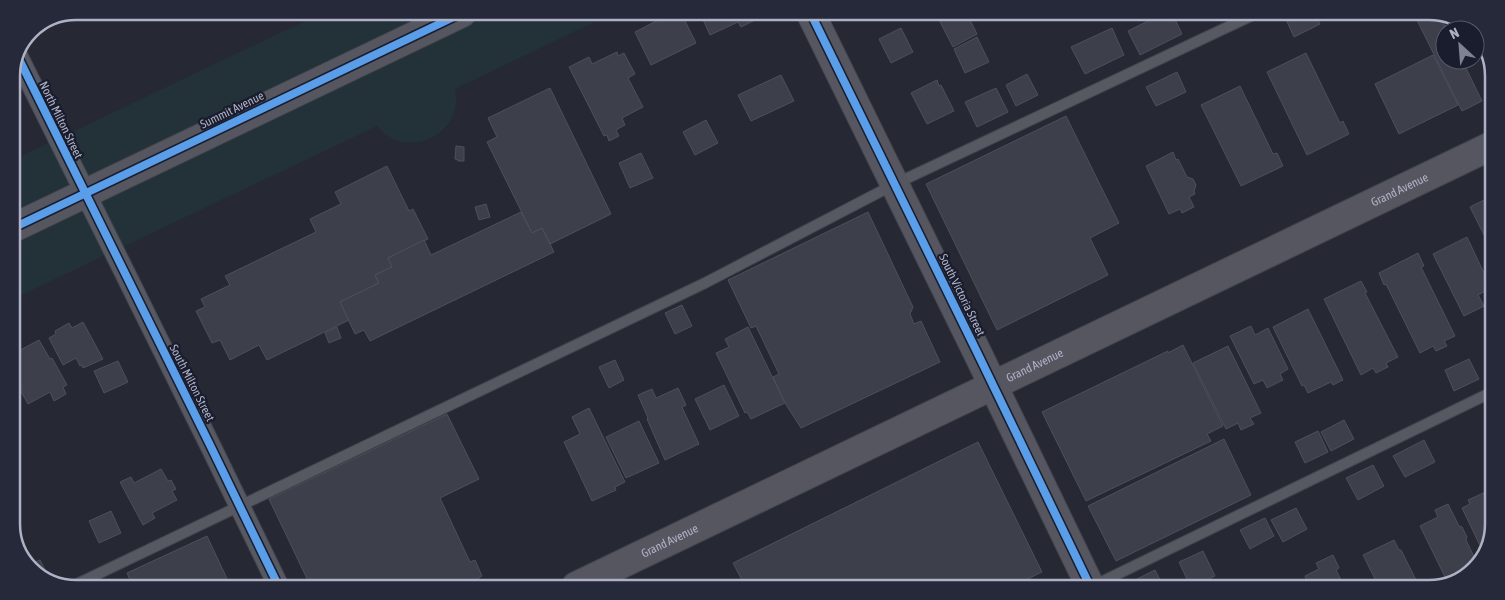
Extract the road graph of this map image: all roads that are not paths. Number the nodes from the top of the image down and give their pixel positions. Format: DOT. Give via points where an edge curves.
graph roads {
  1 [pos="447,20"];
  2 [pos="814,20"];
  3 [pos="1242,20"];
  4 [pos="21,64"];
  5 [pos="1485,149"];
  6 [pos="894,184"];
  7 [pos="85,193"];
  8 [pos="20,225"];
  9 [pos="993,385"];
  10 [pos="1485,394"];
  11 [pos="239,505"];
  12 [pos="85,580"];
  13 [pos="276,580"];
  14 [pos="588,580"];
  15 [pos="1087,580"];
  16 [pos="1104,580"];
  1 -- 7 [label="street, Summit Avenue"];
  2 -- 6 [label="street, South Victoria Street"];
  3 -- 6 [label="lane"];
  4 -- 7 [label="street, North Milton Street"];
  5 -- 9 [label="street, Grand Avenue"];
  6 -- 9 [label="street, South Victoria Street"];
  6 -- 11 [label="lane" via="705,283"];
  7 -- 8 [label="street, Summit Avenue"];
  7 -- 11 [label="street, South Milton Street"];
  9 -- 14 [label="street, Grand Avenue"];
  9 -- 15 [label="street, South Victoria Street"];
  10 -- 16 [label="lane"];
  11 -- 12 [label="lane"];
  11 -- 13 [label="street, South Milton Street"];
}
